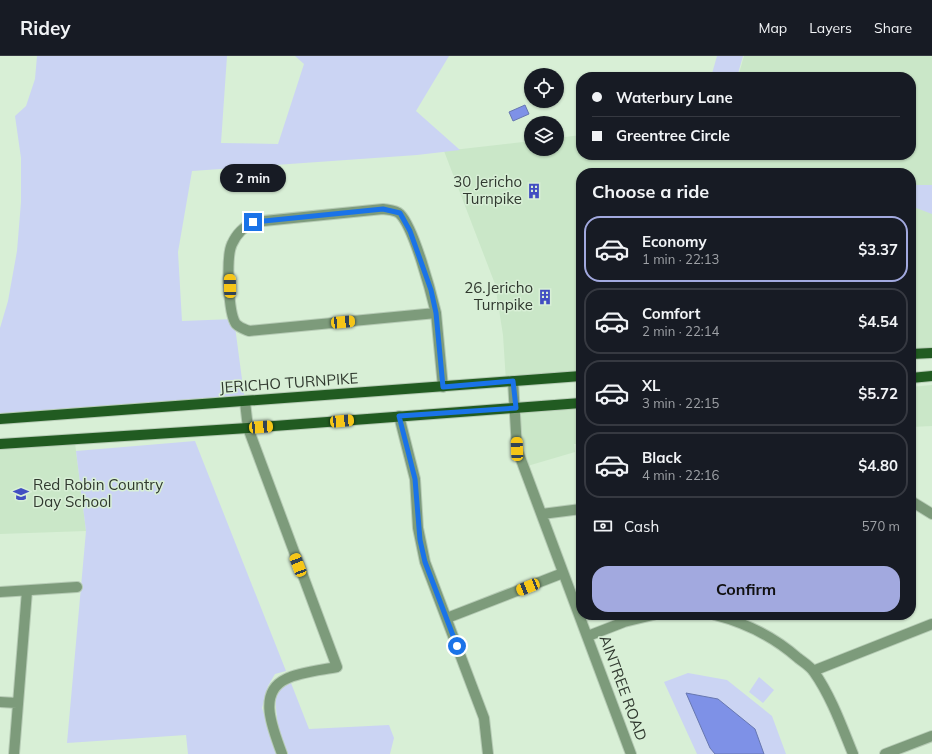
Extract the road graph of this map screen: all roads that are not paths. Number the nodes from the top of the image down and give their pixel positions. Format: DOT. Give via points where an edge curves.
graph roads {
  1 [pos="436,313"];
  2 [pos="932,353"];
  3 [pos="916,354"];
  4 [pos="576,376"];
  5 [pos="932,376"];
  6 [pos="916,378"];
  7 [pos="513,381"];
  8 [pos="443,387"];
  9 [pos="245,402"];
  10 [pos="576,403"];
  11 [pos="516,408"];
  12 [pos="399,416"];
  13 [pos="0,419"];
  14 [pos="248,428"];
  15 [pos="0,444"];
  16 [pos="916,504"];
  17 [pos="576,510"];
  18 [pos="542,514"];
  19 [pos="932,514"];
  20 [pos="563,573"];
  21 [pos="78,587"];
  22 [pos="27,591"];
  23 [pos="0,592"];
  24 [pos="576,606"];
  25 [pos="447,618"];
  26 [pos="582,620"];
  27 [pos="632,620"];
  28 [pos="735,620"];
  29 [pos="932,624"];
  30 [pos="588,636"];
  31 [pos="813,671"];
  32 [pos="0,702"];
  33 [pos="17,703"];
  34 [pos="932,736"];
  35 [pos="14,754"];
  36 [pos="282,754"];
  37 [pos="488,754"];
  38 [pos="631,754"];
  39 [pos="853,754"];
  40 [pos="885,754"];
  1 -- 1 [label="street" via="431,290 410,231 396,211 383,209 253,222 238,233 231,246 230,310 240,328 249,331"];
  1 -- 8 [label="street"];
  2 -- 3 [label="main road"];
  4 -- 7 [label="main road, JERICHO TURNPIKE"];
  5 -- 6 [label="main road"];
  7 -- 8 [label="main road, JERICHO TURNPIKE"];
  7 -- 11 [label="street, AINTREE ROAD"];
  8 -- 9 [label="main road, JERICHO TURNPIKE"];
  9 -- 13 [label="main road, JERICHO TURNPIKE"];
  9 -- 14 [label="street"];
  10 -- 11 [label="main road"];
  11 -- 12 [label="main road"];
  11 -- 18 [label="street, AINTREE ROAD" via="517,449"];
  12 -- 14 [label="main road"];
  12 -- 25 [label="street" via="415,479 420,540 425,562"];
  14 -- 15 [label="main road"];
  14 -- 36 [label="street" via="337,667 288,678 275,686 269,705 271,722"];
  16 -- 19 [label="street"];
  17 -- 18 [label="street"];
  18 -- 20 [label="street, AINTREE ROAD"];
  20 -- 24 [label="street, AINTREE ROAD"];
  20 -- 25 [label="street"];
  21 -- 22 [label="street"];
  22 -- 23 [label="street"];
  22 -- 33 [label="street"];
  25 -- 37 [label="street" via="484,718"];
  26 -- 30 [label="street, AINTREE ROAD"];
  27 -- 30 [label="street"];
  28 -- 31 [label="street" via="762,632 787,648"];
  29 -- 31 [label="street"];
  30 -- 38 [label="street, AINTREE ROAD"];
  31 -- 39 [label="street" via="836,713"];
  32 -- 33 [label="street"];
  33 -- 35 [label="street"];
  34 -- 40 [label="street"];
}
